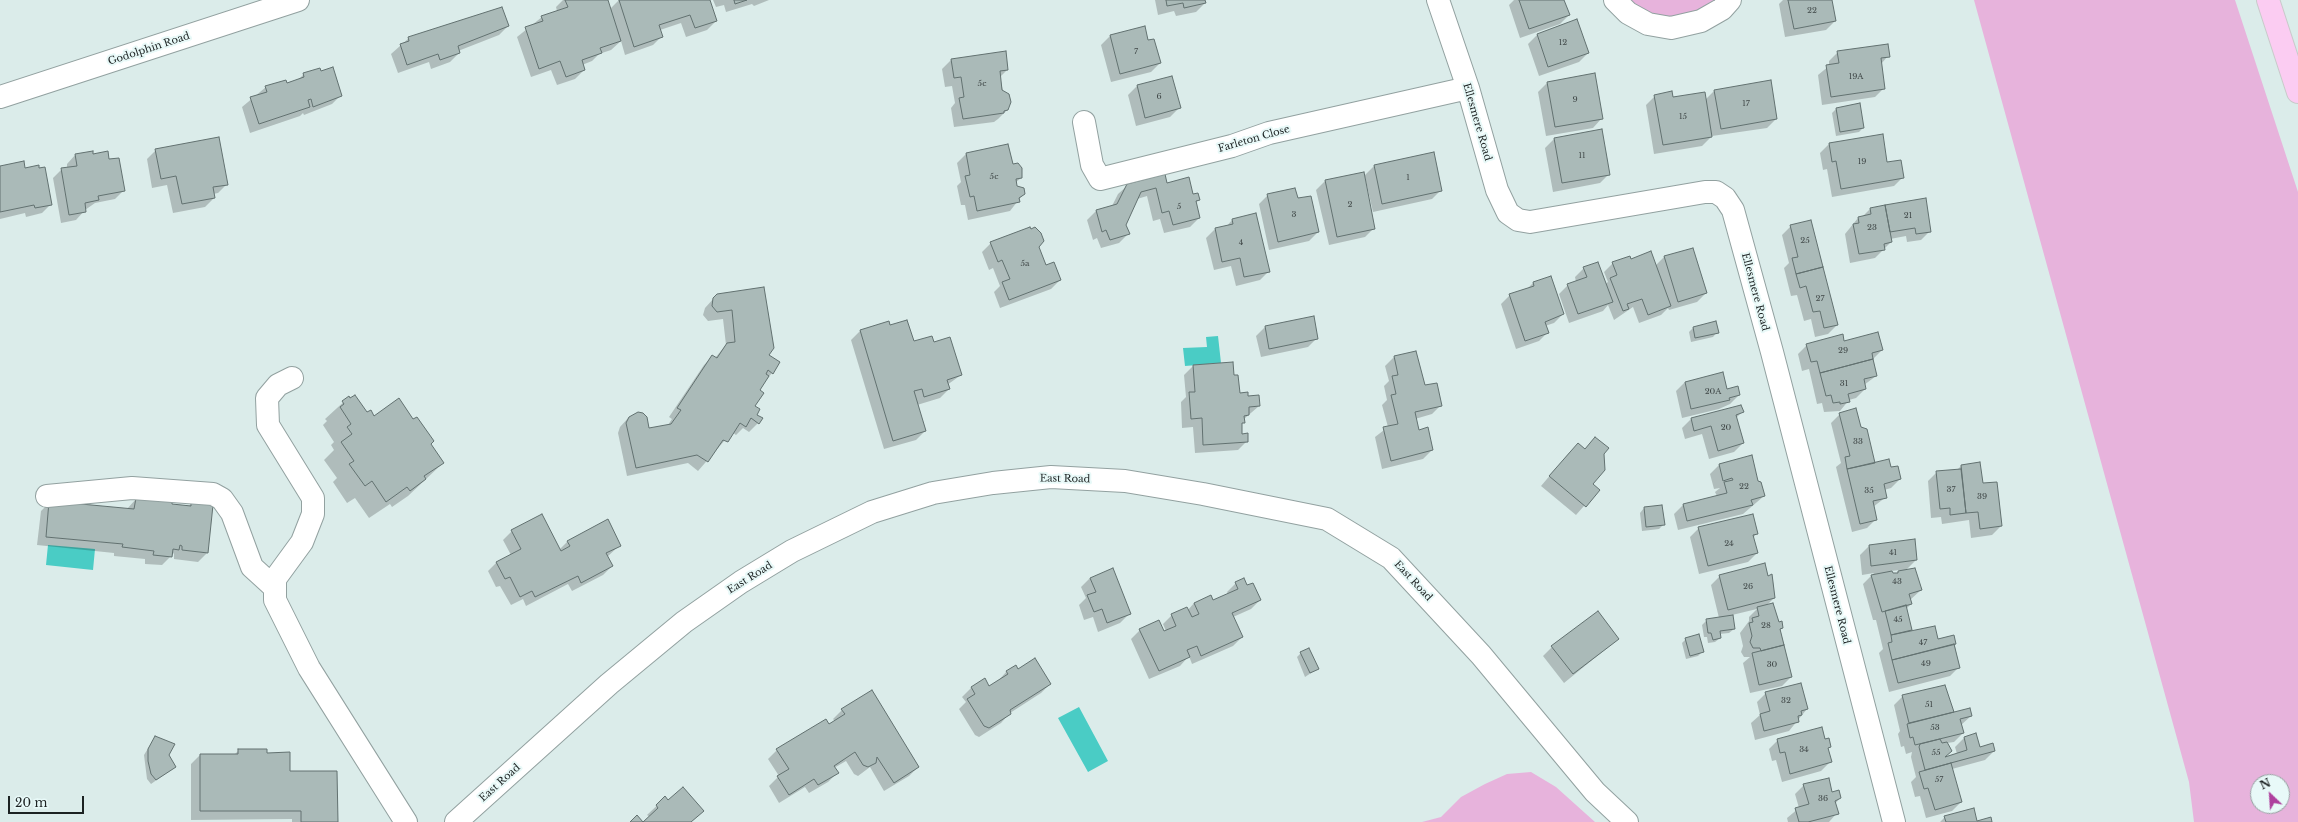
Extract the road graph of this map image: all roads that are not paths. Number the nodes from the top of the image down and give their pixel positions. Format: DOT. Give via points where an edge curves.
graph roads {
  1 [pos="298,0"];
  2 [pos="1438,0"];
  3 [pos="1615,0"];
  4 [pos="1730,0"];
  5 [pos="2268,0"];
  6 [pos="1468,88"];
  7 [pos="2298,92"];
  8 [pos="0,97"];
  9 [pos="1084,122"];
  10 [pos="292,378"];
  11 [pos="48,496"];
  12 [pos="275,588"];
  13 [pos="464,819"];
  14 [pos="406,822"];
  15 [pos="1627,822"];
  16 [pos="1894,822"];
  1 -- 8 [label="street, Godolphin Road"];
  2 -- 6 [label="street, Ellesmere Road"];
  3 -- 4 [label="street" via="1628,13 1648,24 1671,28 1701,20 1722,9"];
  5 -- 7 [label="main road"];
  6 -- 9 [label="street, Farleton Close" via="1269,133 1232,146 1100,179 1092,165"];
  6 -- 16 [label="street, Ellesmere Road" via="1497,190 1508,213 1518,220 1530,222 1704,192 1716,192 1725,198 1733,210"];
  10 -- 12 [label="street" via="278,385 267,398 268,425 313,498 313,514 302,542 275,580"];
  11 -- 12 [label="street" via="132,488 213,494 222,499 232,513 252,567"];
  12 -- 14 [label="street" via="275,600 309,668"];
  13 -- 15 [label="street, East Road" via="609,684 684,622 741,582 792,551 872,512 933,493 1051,477 1124,481 1327,519 1392,558 1481,655 1595,792"];
}
